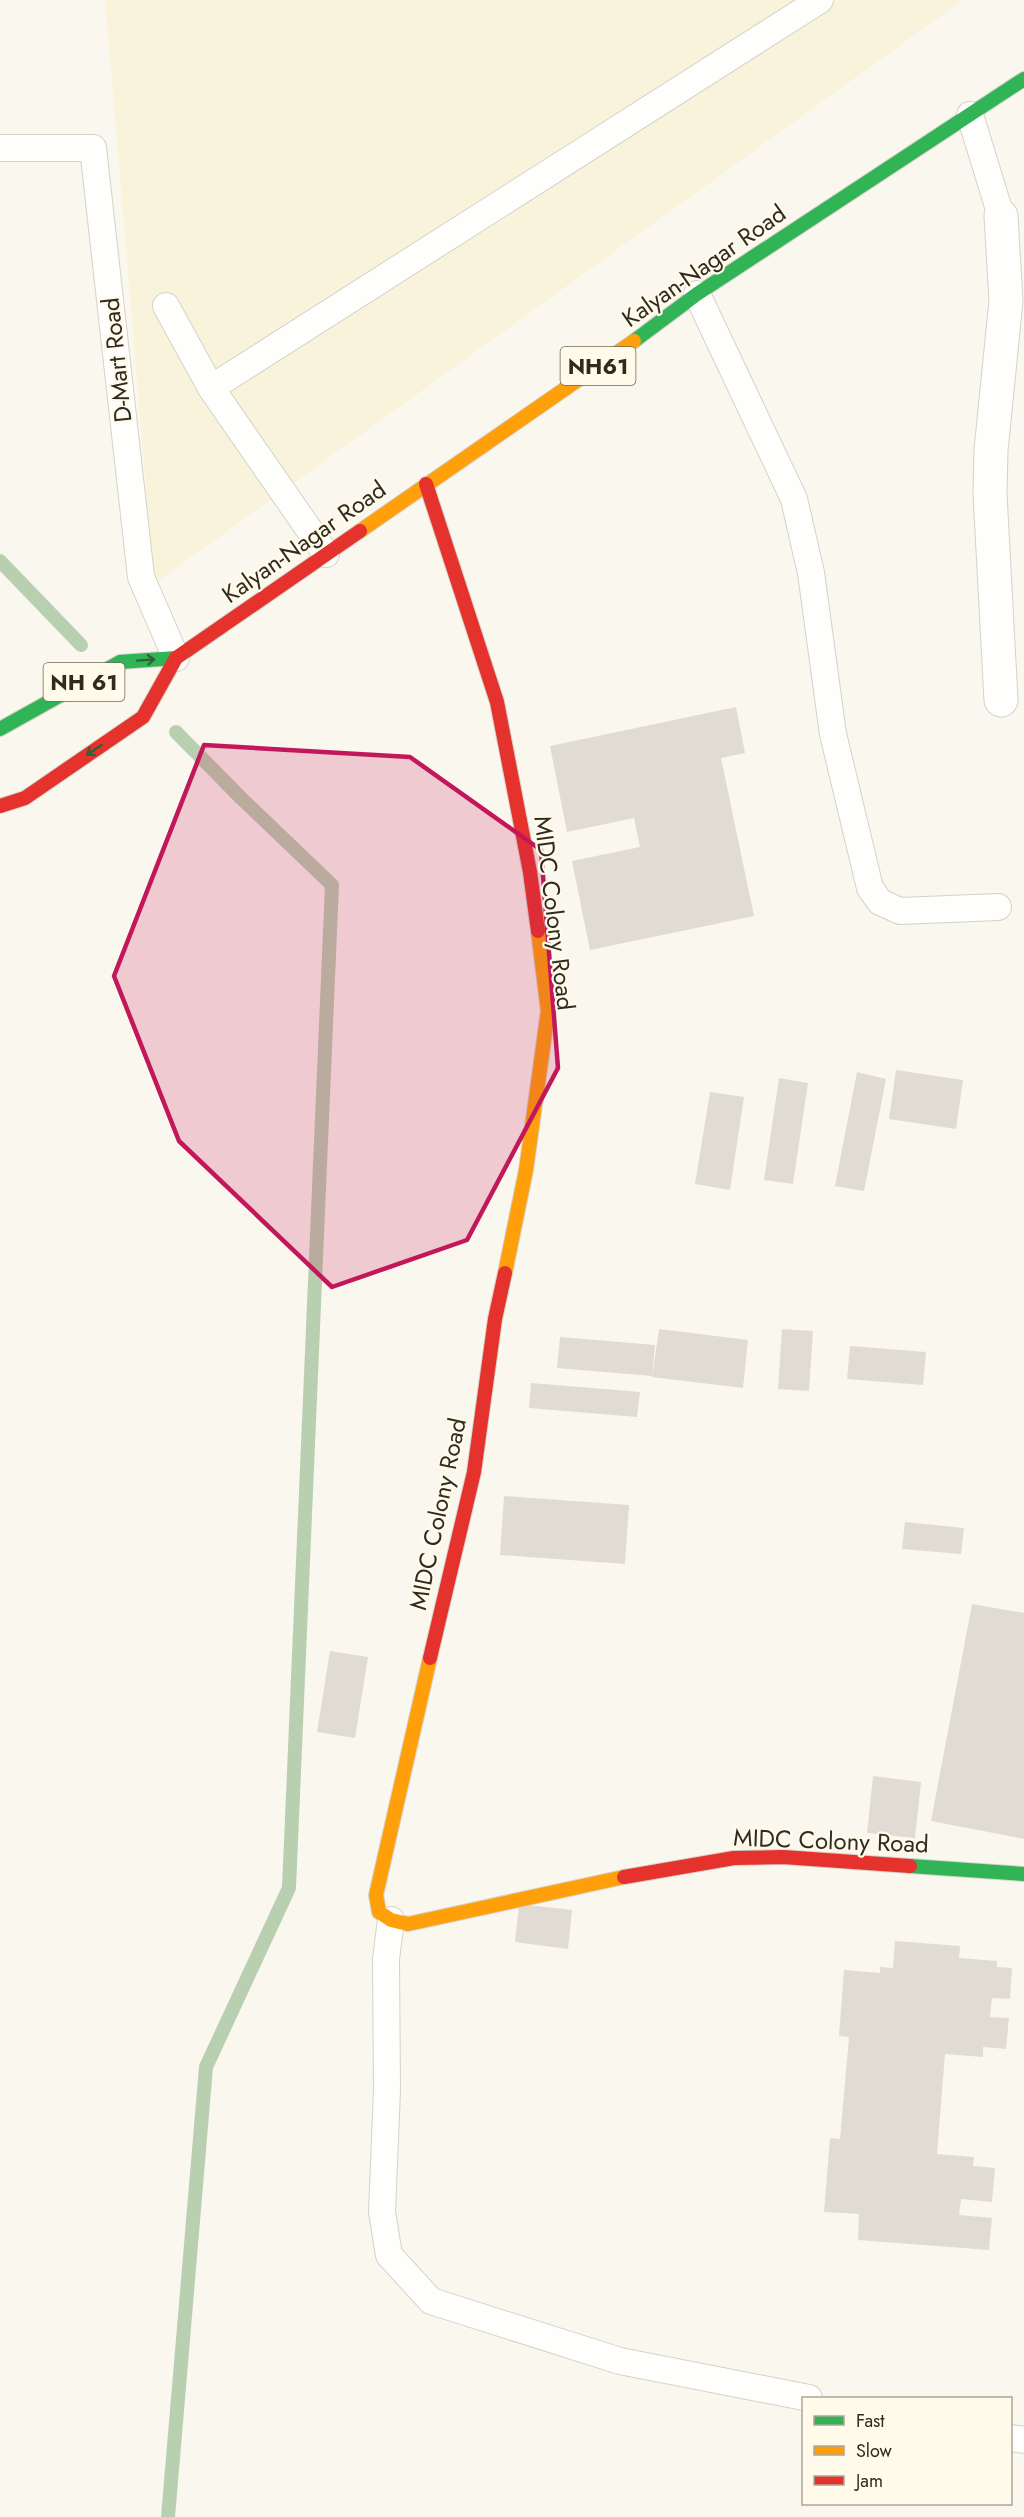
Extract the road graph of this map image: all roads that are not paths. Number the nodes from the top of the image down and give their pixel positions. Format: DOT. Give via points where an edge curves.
graph roads {
  1 [pos="820,0"];
  2 [pos="1024,79"];
  3 [pos="970,115"];
  4 [pos="0,148"];
  5 [pos="1000,216"];
  6 [pos="697,294"];
  7 [pos="166,306"];
  8 [pos="211,388"];
  9 [pos="426,484"];
  10 [pos="326,554"];
  11 [pos="176,658"];
  12 [pos="1001,700"];
  13 [pos="0,729"];
  14 [pos="0,806"];
  15 [pos="998,908"];
  16 [pos="1024,1874"];
  17 [pos="391,1920"];
  18 [pos="804,2397"];
  1 -- 8 [label="lane"];
  2 -- 3 [label="main road, Kalyan-Nagar Road / NH61"];
  3 -- 5 [label="lane"];
  3 -- 6 [label="main road, Kalyan-Nagar Road / NH61"];
  4 -- 11 [label="lane, D-Mart Road" via="93,148 141,577"];
  5 -- 12 [label="street" via="1006,301 990,494"];
  6 -- 9 [label="main road, Kalyan-Nagar Road / NH61"];
  6 -- 15 [label="lane" via="794,499 811,573 833,734 870,888 880,902 900,911"];
  7 -- 8 [label="lane"];
  8 -- 10 [label="lane"];
  9 -- 10 [label="main road, Kalyan-Nagar Road / NH61"];
  9 -- 17 [label="main road, MIDC Colony Road" via="497,702 530,872 548,1011 526,1170 495,1319 474,1472 376,1895 379,1912"];
  10 -- 11 [label="main road, Kalyan-Nagar Road / NH61"];
  13 -- 11 [label="main road, NH 61, one-way" via="120,662"];
  11 -- 14 [label="main road, NH 61, one-way" via="143,717 25,798"];
  16 -- 17 [label="main road, MIDC Colony Road" via="783,1857 734,1858 591,1882 426,1921 408,1924"];
  17 -- 18 [label="lane" via="386,1959 387,2090 382,2212 389,2255 431,2301 620,2361"];
}
